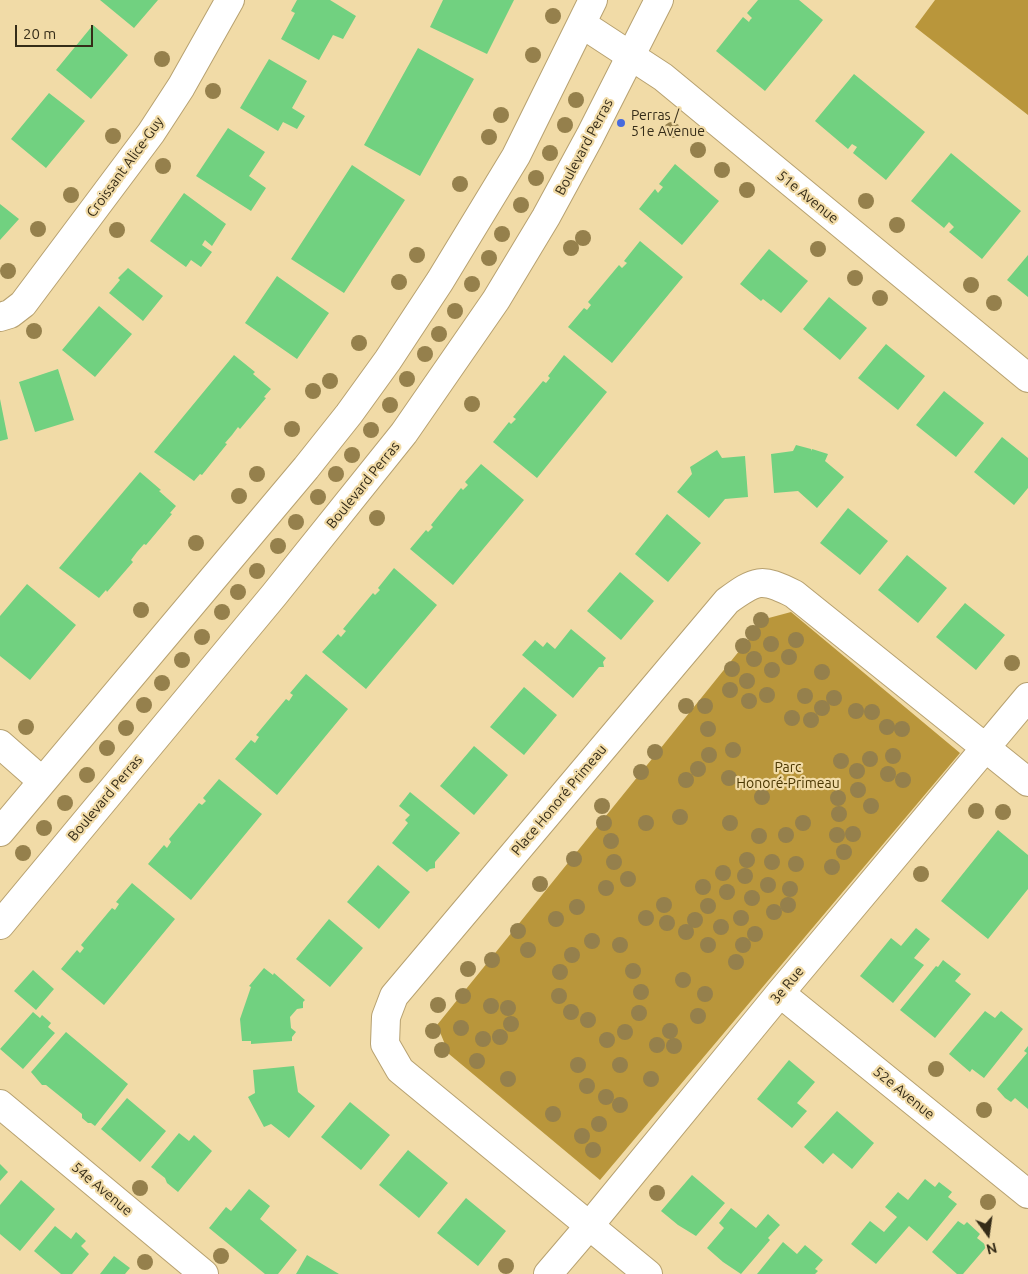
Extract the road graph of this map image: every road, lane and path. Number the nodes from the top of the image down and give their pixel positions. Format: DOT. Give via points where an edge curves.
graph roads {
  1 [pos="230,0"];
  2 [pos="593,0"];
  3 [pos="659,0"];
  4 [pos="582,24"];
  5 [pos="631,55"];
  6 [pos="0,317"];
  7 [pos="1028,378"];
  8 [pos="1028,697"];
  9 [pos="0,744"];
  10 [pos="986,748"];
  11 [pos="42,781"];
  12 [pos="1028,782"];
  13 [pos="0,832"];
  14 [pos="0,925"];
  15 [pos="780,992"];
  16 [pos="0,1104"];
  17 [pos="1028,1194"];
  18 [pos="590,1226"];
  19 [pos="204,1274"];
  20 [pos="548,1274"];
  21 [pos="648,1274"];
  1 -- 6 [label="street, Croissant Alice-Guy" via="151,133 23,304"];
  2 -- 4 [label="street"];
  3 -- 5 [label="street, Boulevard Perras"];
  4 -- 5 [label="street, 51e Avenue"];
  4 -- 11 [label="street" via="516,156 388,360 300,475"];
  5 -- 7 [label="street, 51e Avenue" via="663,77"];
  5 -- 14 [label="street, Boulevard Perras" via="546,217 496,300 404,433"];
  8 -- 10 [label="street, 3e Rue"];
  9 -- 11 [label="street"];
  10 -- 12 [label="street, Place Honoré Primeau"];
  10 -- 15 [label="street, 3e Rue"];
  10 -- 18 [label="street, Place Honoré Primeau" via="794,594 773,583 750,585 727,601 394,996 386,1017 385,1044 400,1070"];
  11 -- 13 [label="street"];
  15 -- 17 [label="street, 52e Avenue"];
  15 -- 18 [label="street, 3e Rue"];
  16 -- 19 [label="street, 54e Avenue"];
  18 -- 20 [label="street, 3e Rue"];
  18 -- 21 [label="street, Place Honoré Primeau"];
}
